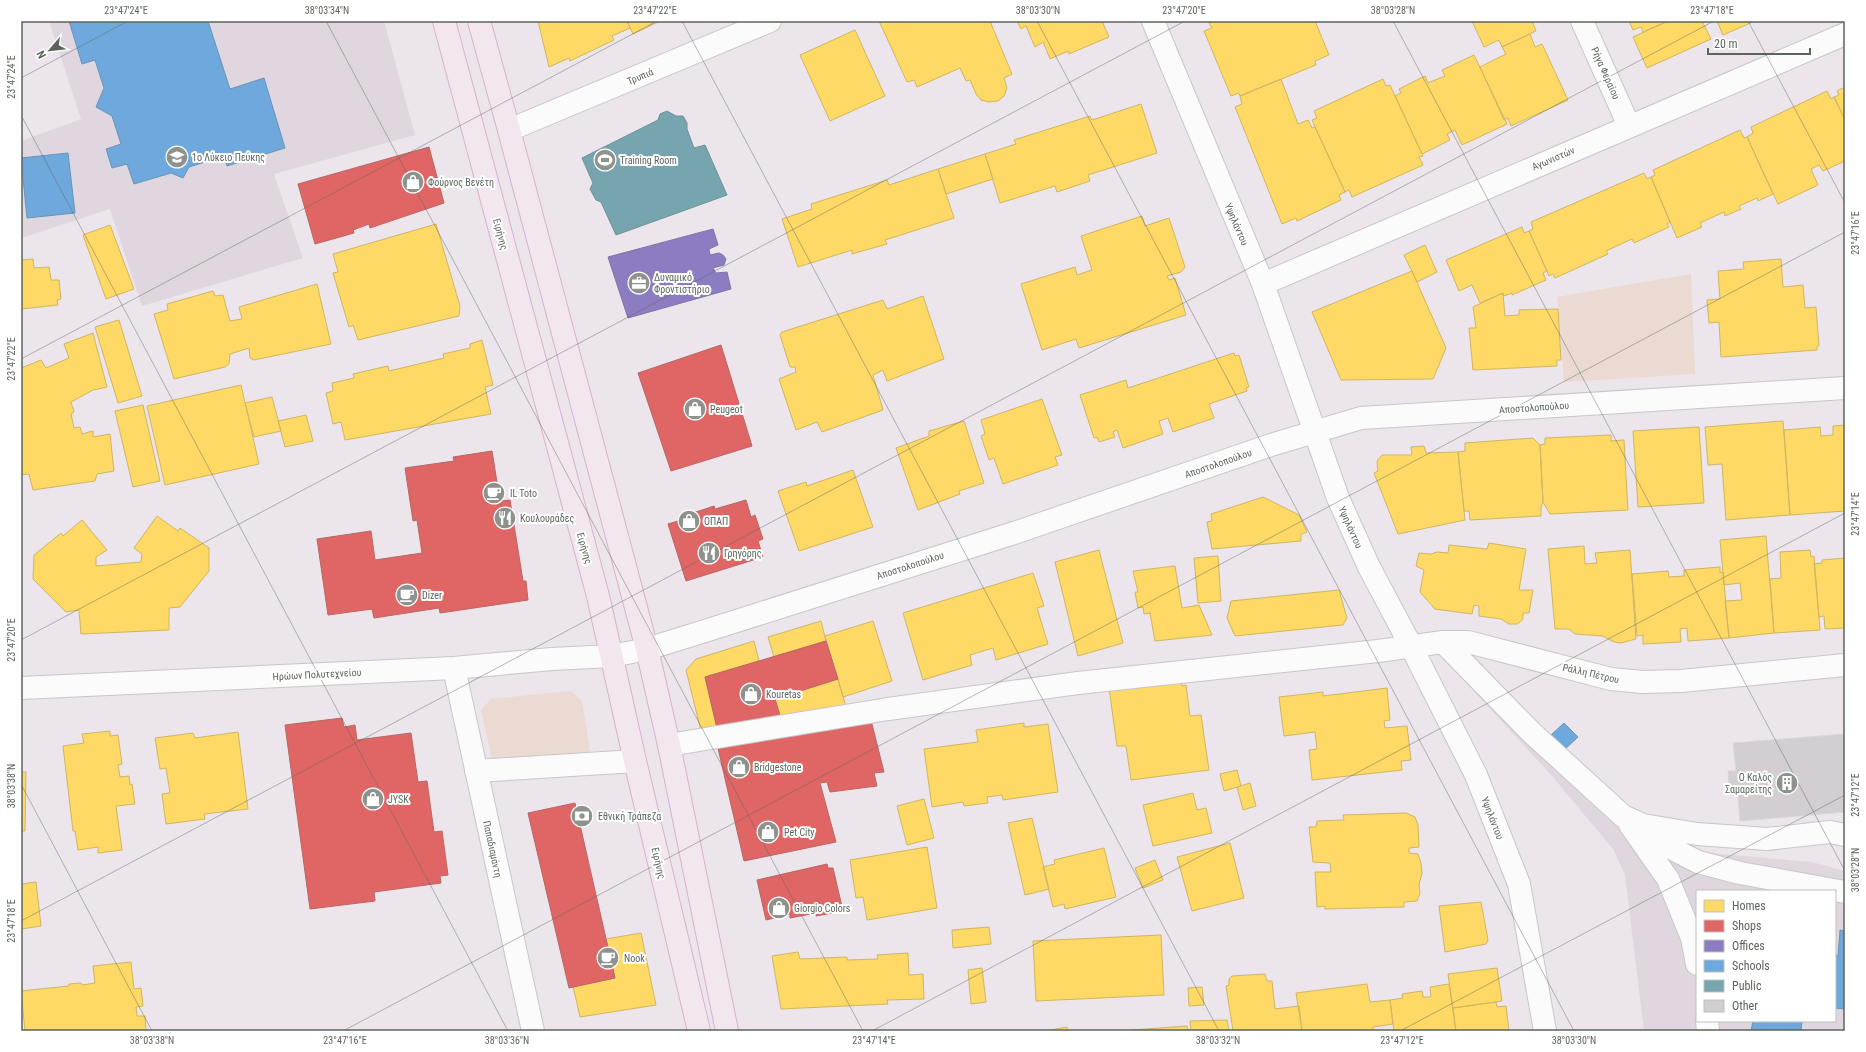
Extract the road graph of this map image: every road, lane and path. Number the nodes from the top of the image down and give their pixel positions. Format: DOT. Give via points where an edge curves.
graph roads {
  1 [pos="444,21"];
  2 [pos="479,21"];
  3 [pos="770,21"];
  4 [pos="1153,21"];
  5 [pos="1582,21"];
  6 [pos="1845,34"];
  7 [pos="1629,126"];
  8 [pos="509,130"];
  9 [pos="1262,284"];
  10 [pos="1845,388"];
  11 [pos="1315,432"];
  12 [pos="1443,642"];
  13 [pos="1412,646"];
  14 [pos="646,649"];
  15 [pos="612,656"];
  16 [pos="1845,665"];
  17 [pos="454,668"];
  18 [pos="21,688"];
  19 [pos="668,744"];
  20 [pos="635,761"];
  21 [pos="476,771"];
  22 [pos="1623,816"];
  23 [pos="1643,825"];
  24 [pos="1845,835"];
  25 [pos="1834,890"];
  26 [pos="1696,959"];
  27 [pos="534,1031"];
  28 [pos="696,1031"];
  29 [pos="727,1031"];
  30 [pos="1545,1031"];
  1 -- 15 [label="main road, Ειρήνης"];
  2 -- 8 [label="main road"];
  3 -- 8 [label="street, Τρυπιά"];
  4 -- 9 [label="street, Υψηλάντου"];
  5 -- 7 [label="street, Ρήγα Φεραίου"];
  6 -- 7 [label="street, Αγωνιστών"];
  7 -- 9 [label="street, Αγωνιστών"];
  8 -- 14 [label="main road"];
  9 -- 11 [label="street, Υψηλάντου"];
  10 -- 11 [label="street, Αποστολοπούλου" via="1361,418"];
  11 -- 13 [label="street, Υψηλάντου" via="1338,498 1369,567"];
  11 -- 14 [label="street, Αποστολοπούλου" via="1014,532"];
  12 -- 13 [label="street, Ράλλη Πέτρου"];
  12 -- 16 [label="street, Ράλλη Πέτρου" via="1468,642 1611,679 1642,682 1681,681"];
  12 -- 22 [label="street" via="1532,733"];
  13 -- 19 [label="street, Ράλλη Πέτρου" via="1078,683 888,709"];
  13 -- 30 [label="street, Υψηλάντου" via="1476,775 1519,884"];
  14 -- 15 [label="street, Αποστολοπούλου"];
  14 -- 19 [label="main road"];
  15 -- 17 [label="street, Ηρώων Πολυτεχνείου"];
  15 -- 20 [label="main road, Ειρήνης"];
  17 -- 18 [label="street, Ηρώων Πολυτεχνείου"];
  17 -- 21 [label="street, Παπαδιαμάντη"];
  19 -- 29 [label="main road"];
  20 -- 21 [label="street"];
  20 -- 28 [label="main road, Ειρήνης"];
  21 -- 27 [label="street, Παπαδιαμάντη"];
  22 -- 23 [label="street"];
  22 -- 26 [label="street" via="1668,879 1692,938"];
  23 -- 24 [label="street" via="1696,834 1767,839 1830,832"];
  23 -- 25 [label="street" via="1667,846 1698,862 1740,873"];
}
